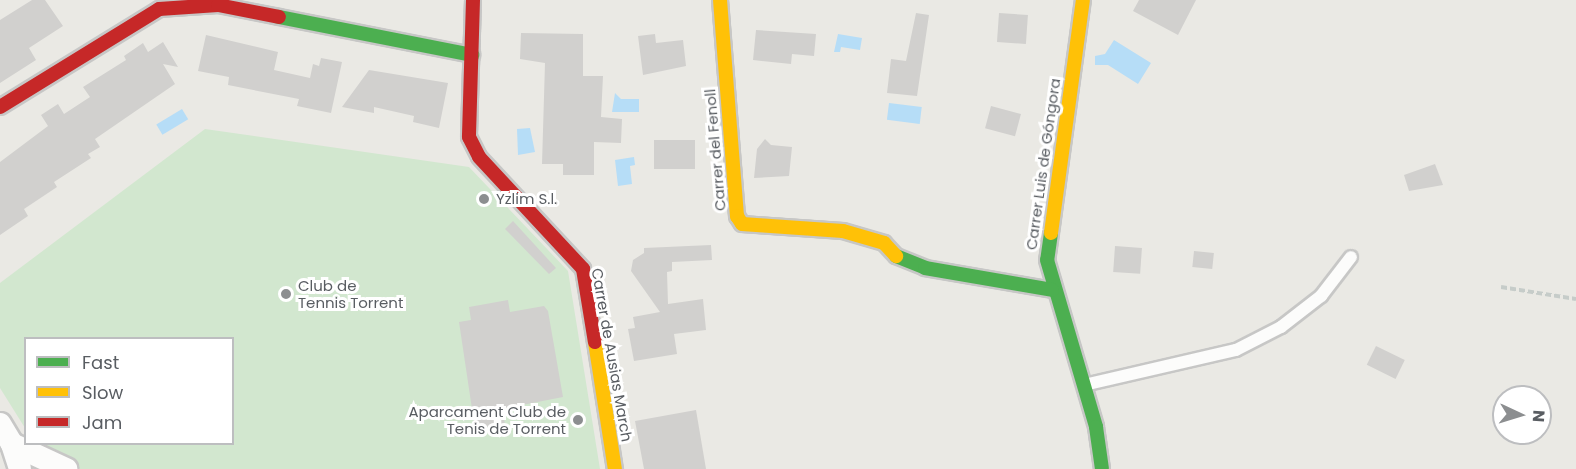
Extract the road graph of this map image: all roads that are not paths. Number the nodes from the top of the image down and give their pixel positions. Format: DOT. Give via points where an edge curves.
graph roads {
  1 [pos="473,0"];
  2 [pos="720,0"];
  3 [pos="1083,0"];
  4 [pos="472,55"];
  5 [pos="0,107"];
  6 [pos="1351,257"];
  7 [pos="1052,290"];
  8 [pos="1083,386"];
  9 [pos="0,424"];
  10 [pos="12,444"];
  11 [pos="20,469"];
  12 [pos="66,469"];
  13 [pos="615,469"];
  14 [pos="1102,469"];
  1 -- 4 [label="street, Carrer de Ausias March"];
  2 -- 7 [label="street, Carrer del Fenoll" via="737,216 742,224 843,231 884,243 900,260 925,268"];
  3 -- 7 [label="street, Carrer Luis de Góngora" via="1047,260"];
  4 -- 5 [label="street" via="218,5 188,4 159,9"];
  4 -- 13 [label="street, Carrer de Ausias March" via="469,137 479,157 583,269"];
  6 -- 8 [label="lane" via="1321,296 1281,327 1236,350"];
  7 -- 8 [label="street, Carrer Luis de Góngora"];
  8 -- 14 [label="street, Carrer Luis de Góngora"];
  9 -- 10 [label="street"];
  10 -- 11 [label="street"];
  10 -- 12 [label="street"];
}
